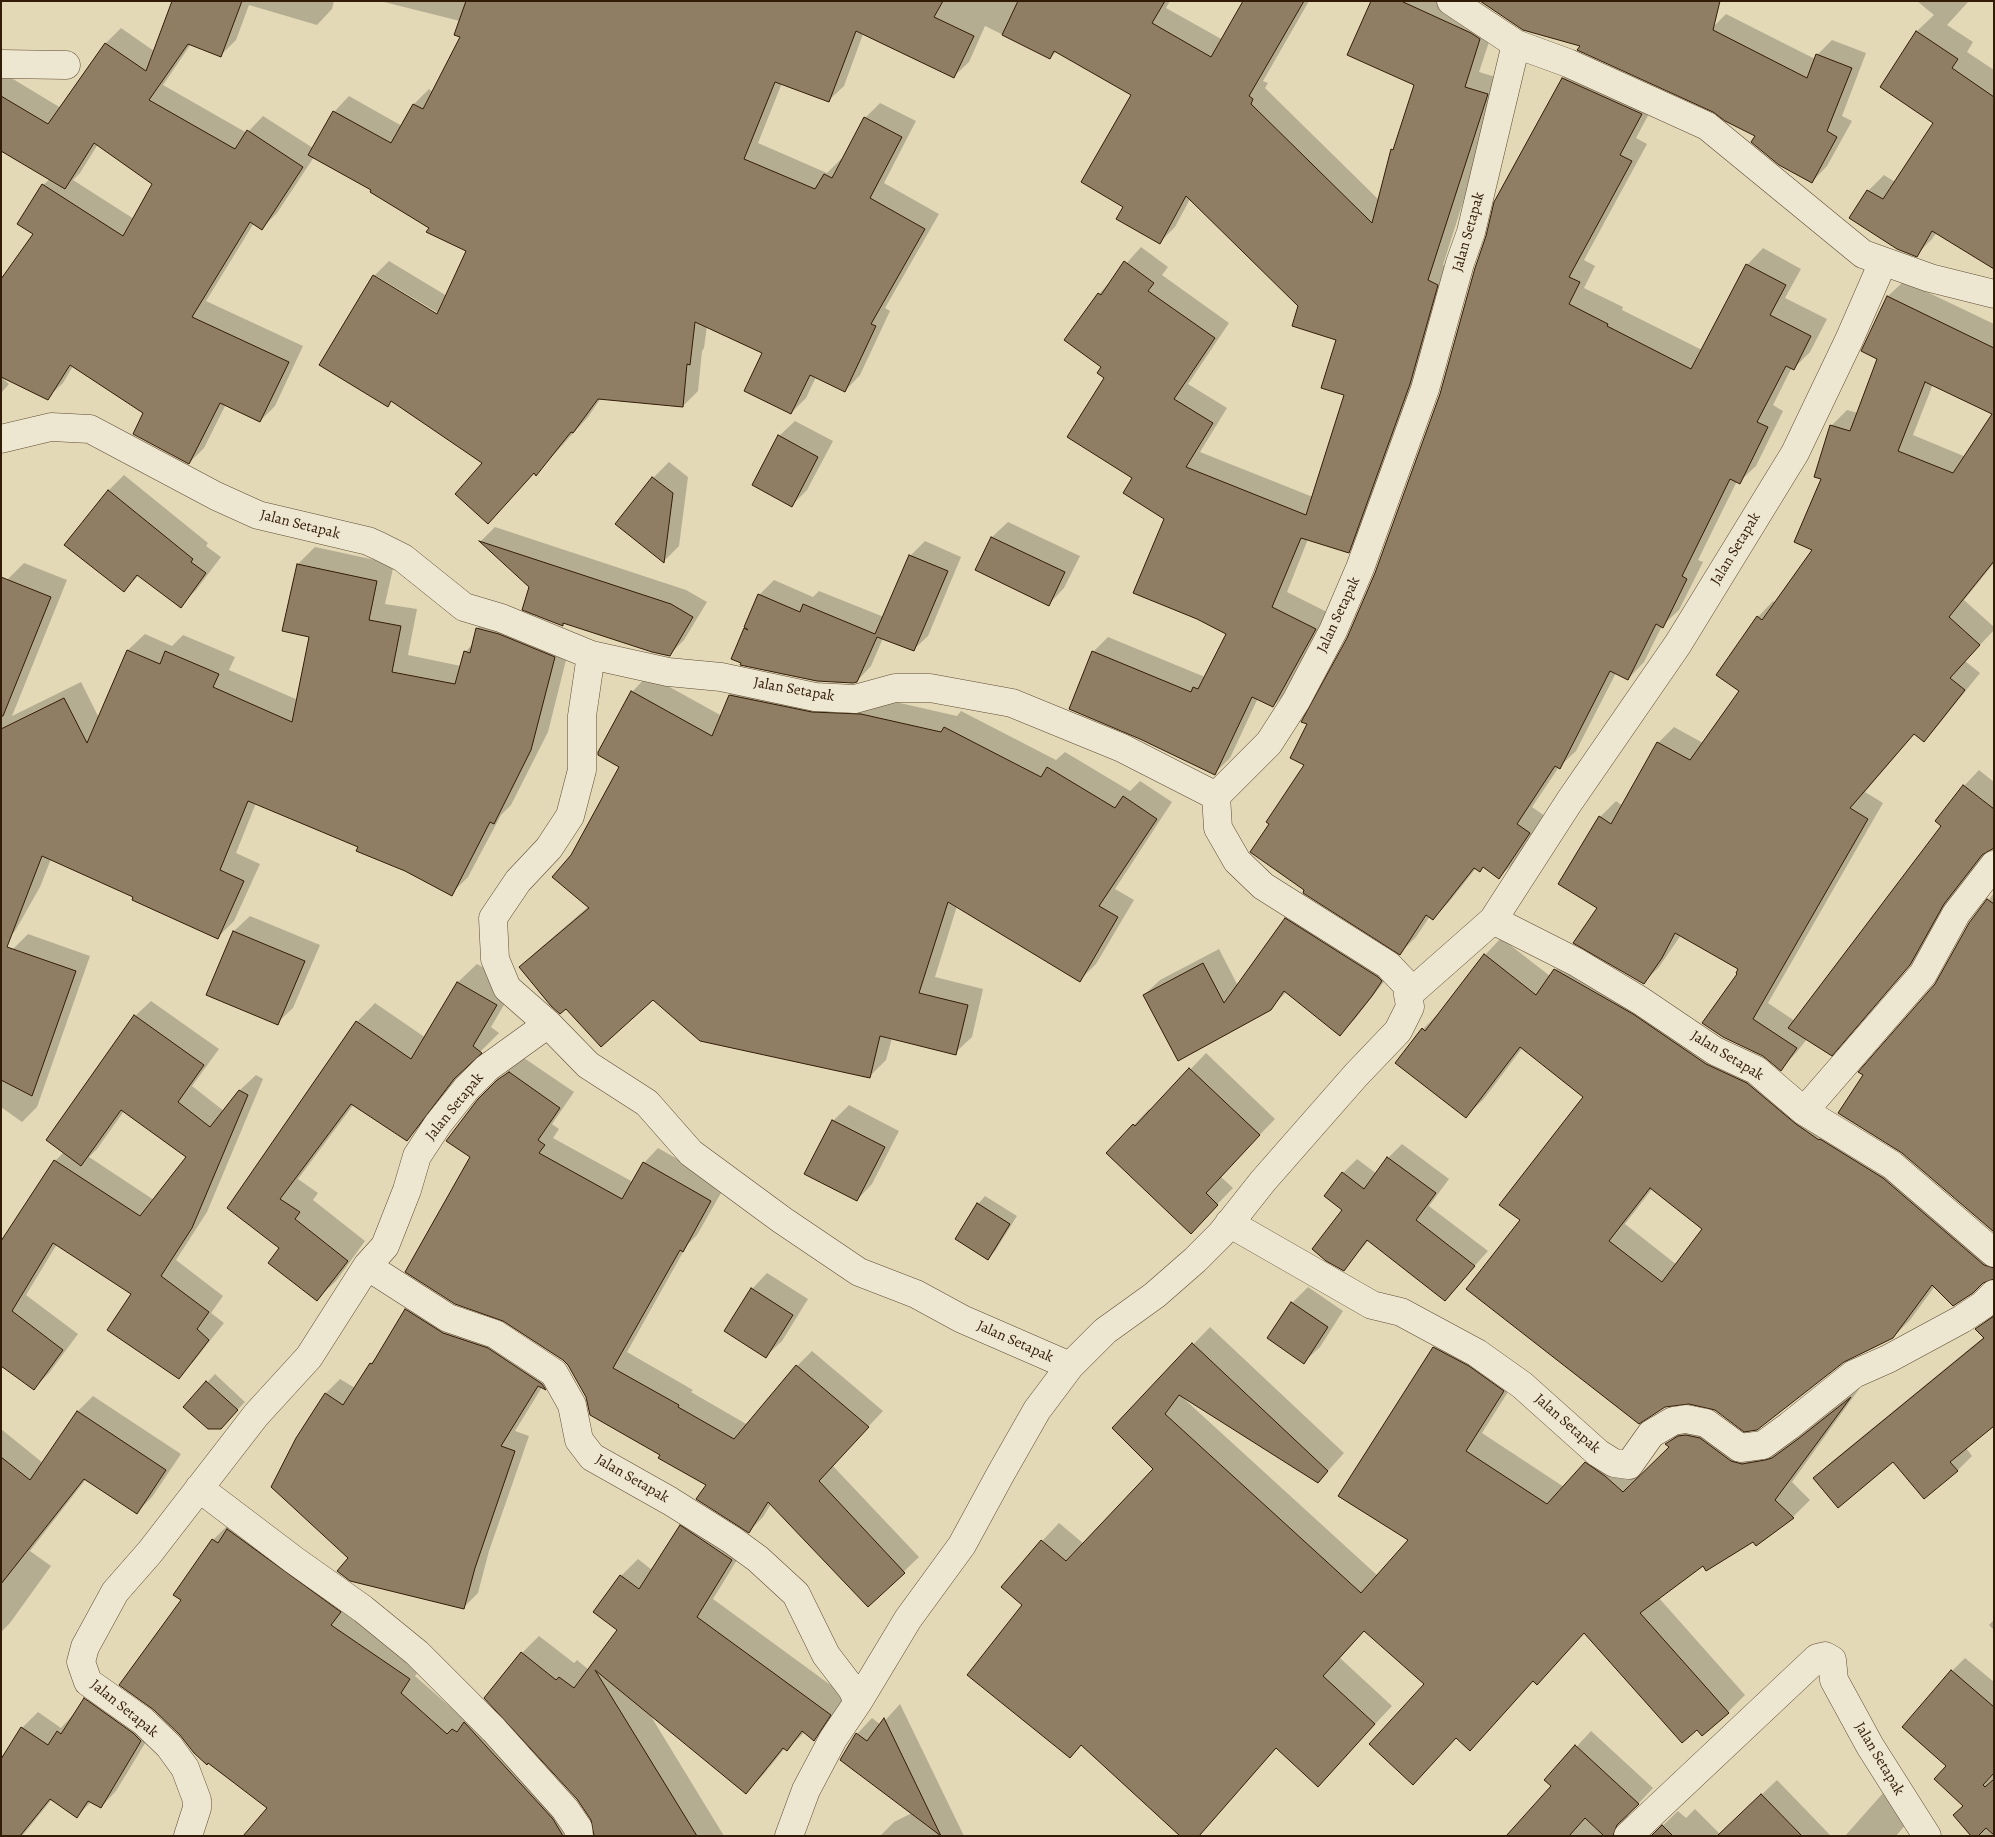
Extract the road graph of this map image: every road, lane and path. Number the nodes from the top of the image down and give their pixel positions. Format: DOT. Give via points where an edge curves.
graph roads {
  1 [pos="1451,1"];
  2 [pos="1516,44"];
  3 [pos="1,64"];
  4 [pos="66,65"];
  5 [pos="1883,262"];
  6 [pos="1994,294"];
  7 [pos="1,439"];
  8 [pos="591,655"];
  9 [pos="1216,796"];
  10 [pos="1994,865"];
  11 [pos="1493,920"];
  12 [pos="1408,995"];
  13 [pos="548,1024"];
  14 [pos="1804,1111"];
  15 [pos="1229,1223"];
  16 [pos="1994,1252"];
  17 [pos="367,1266"];
  18 [pos="1994,1294"];
  19 [pos="1070,1366"];
  20 [pos="199,1488"];
  21 [pos="858,1702"];
  22 [pos="188,1836"];
  23 [pos="579,1836"];
  24 [pos="789,1836"];
  25 [pos="1628,1836"];
  26 [pos="1927,1836"];
  1 -- 2 [label="street"];
  2 -- 5 [label="street" via="1568,62 1707,126 1863,254"];
  2 -- 9 [label="street, Jalan Setapak" via="1470,232 1425,389 1360,568 1334,631 1296,701 1269,743"];
  3 -- 4 [label="street"];
  5 -- 6 [label="street"];
  5 -- 11 [label="street, Jalan Setapak" via="1795,453 1678,644 1569,802"];
  7 -- 8 [label="street, Jalan Setapak" via="51,427 90,429 258,515 380,546 403,558 464,606"];
  8 -- 9 [label="street, Jalan Setapak" via="668,672 721,677 815,697 855,700 895,688 930,688 1012,703 1122,748"];
  8 -- 13 [label="street, Jalan Setapak" via="582,716 582,770 570,816 549,848 518,881 494,918 495,959 507,988"];
  9 -- 12 [label="street" via="1218,828 1237,861 1264,886 1388,964 1407,985"];
  10 -- 14 [label="street" via="1956,914 1923,974"];
  11 -- 12 [label="street, Jalan Setapak"];
  11 -- 14 [label="street, Jalan Setapak" via="1641,1001 1715,1052 1756,1070"];
  12 -- 15 [label="street, Jalan Setapak" via="1410,1007 1398,1031 1263,1180"];
  13 -- 17 [label="street, Jalan Setapak" via="487,1068 438,1124 418,1156 385,1246"];
  13 -- 19 [label="street, Jalan Setapak" via="588,1065 647,1103 691,1153 859,1272 916,1294 962,1319"];
  14 -- 16 [label="street, Jalan Setapak" via="1892,1165"];
  15 -- 18 [label="street, Jalan Setapak" via="1372,1305 1401,1312 1477,1353 1522,1385 1598,1453 1622,1464 1629,1464 1651,1434 1673,1421 1686,1419 1706,1423 1740,1448 1763,1445 1854,1374 1962,1319"];
  15 -- 19 [label="street, Jalan Setapak" via="1195,1260 1105,1332"];
  17 -- 20 [label="street, Jalan Setapak" via="310,1357 256,1415"];
  17 -- 21 [label="street, Jalan Setapak" via="448,1318 495,1334 554,1373 572,1405 579,1440 592,1457 670,1501 758,1559 796,1594 826,1655"];
  19 -- 21 [label="street, Jalan Setapak" via="1037,1410 962,1545 908,1619"];
  20 -- 22 [label="street, Jalan Setapak" via="115,1592 85,1647 82,1662 88,1682 143,1721 169,1746 185,1768 197,1800"];
  20 -- 23 [label="street" via="364,1609 417,1653 494,1730 565,1809 578,1828"];
  21 -- 24 [label="street, Jalan Setapak" via="832,1739 806,1790"];
  25 -- 26 [label="street, Jalan Setapak" via="1817,1658 1825,1656 1832,1660 1834,1680 1870,1746"];
}
